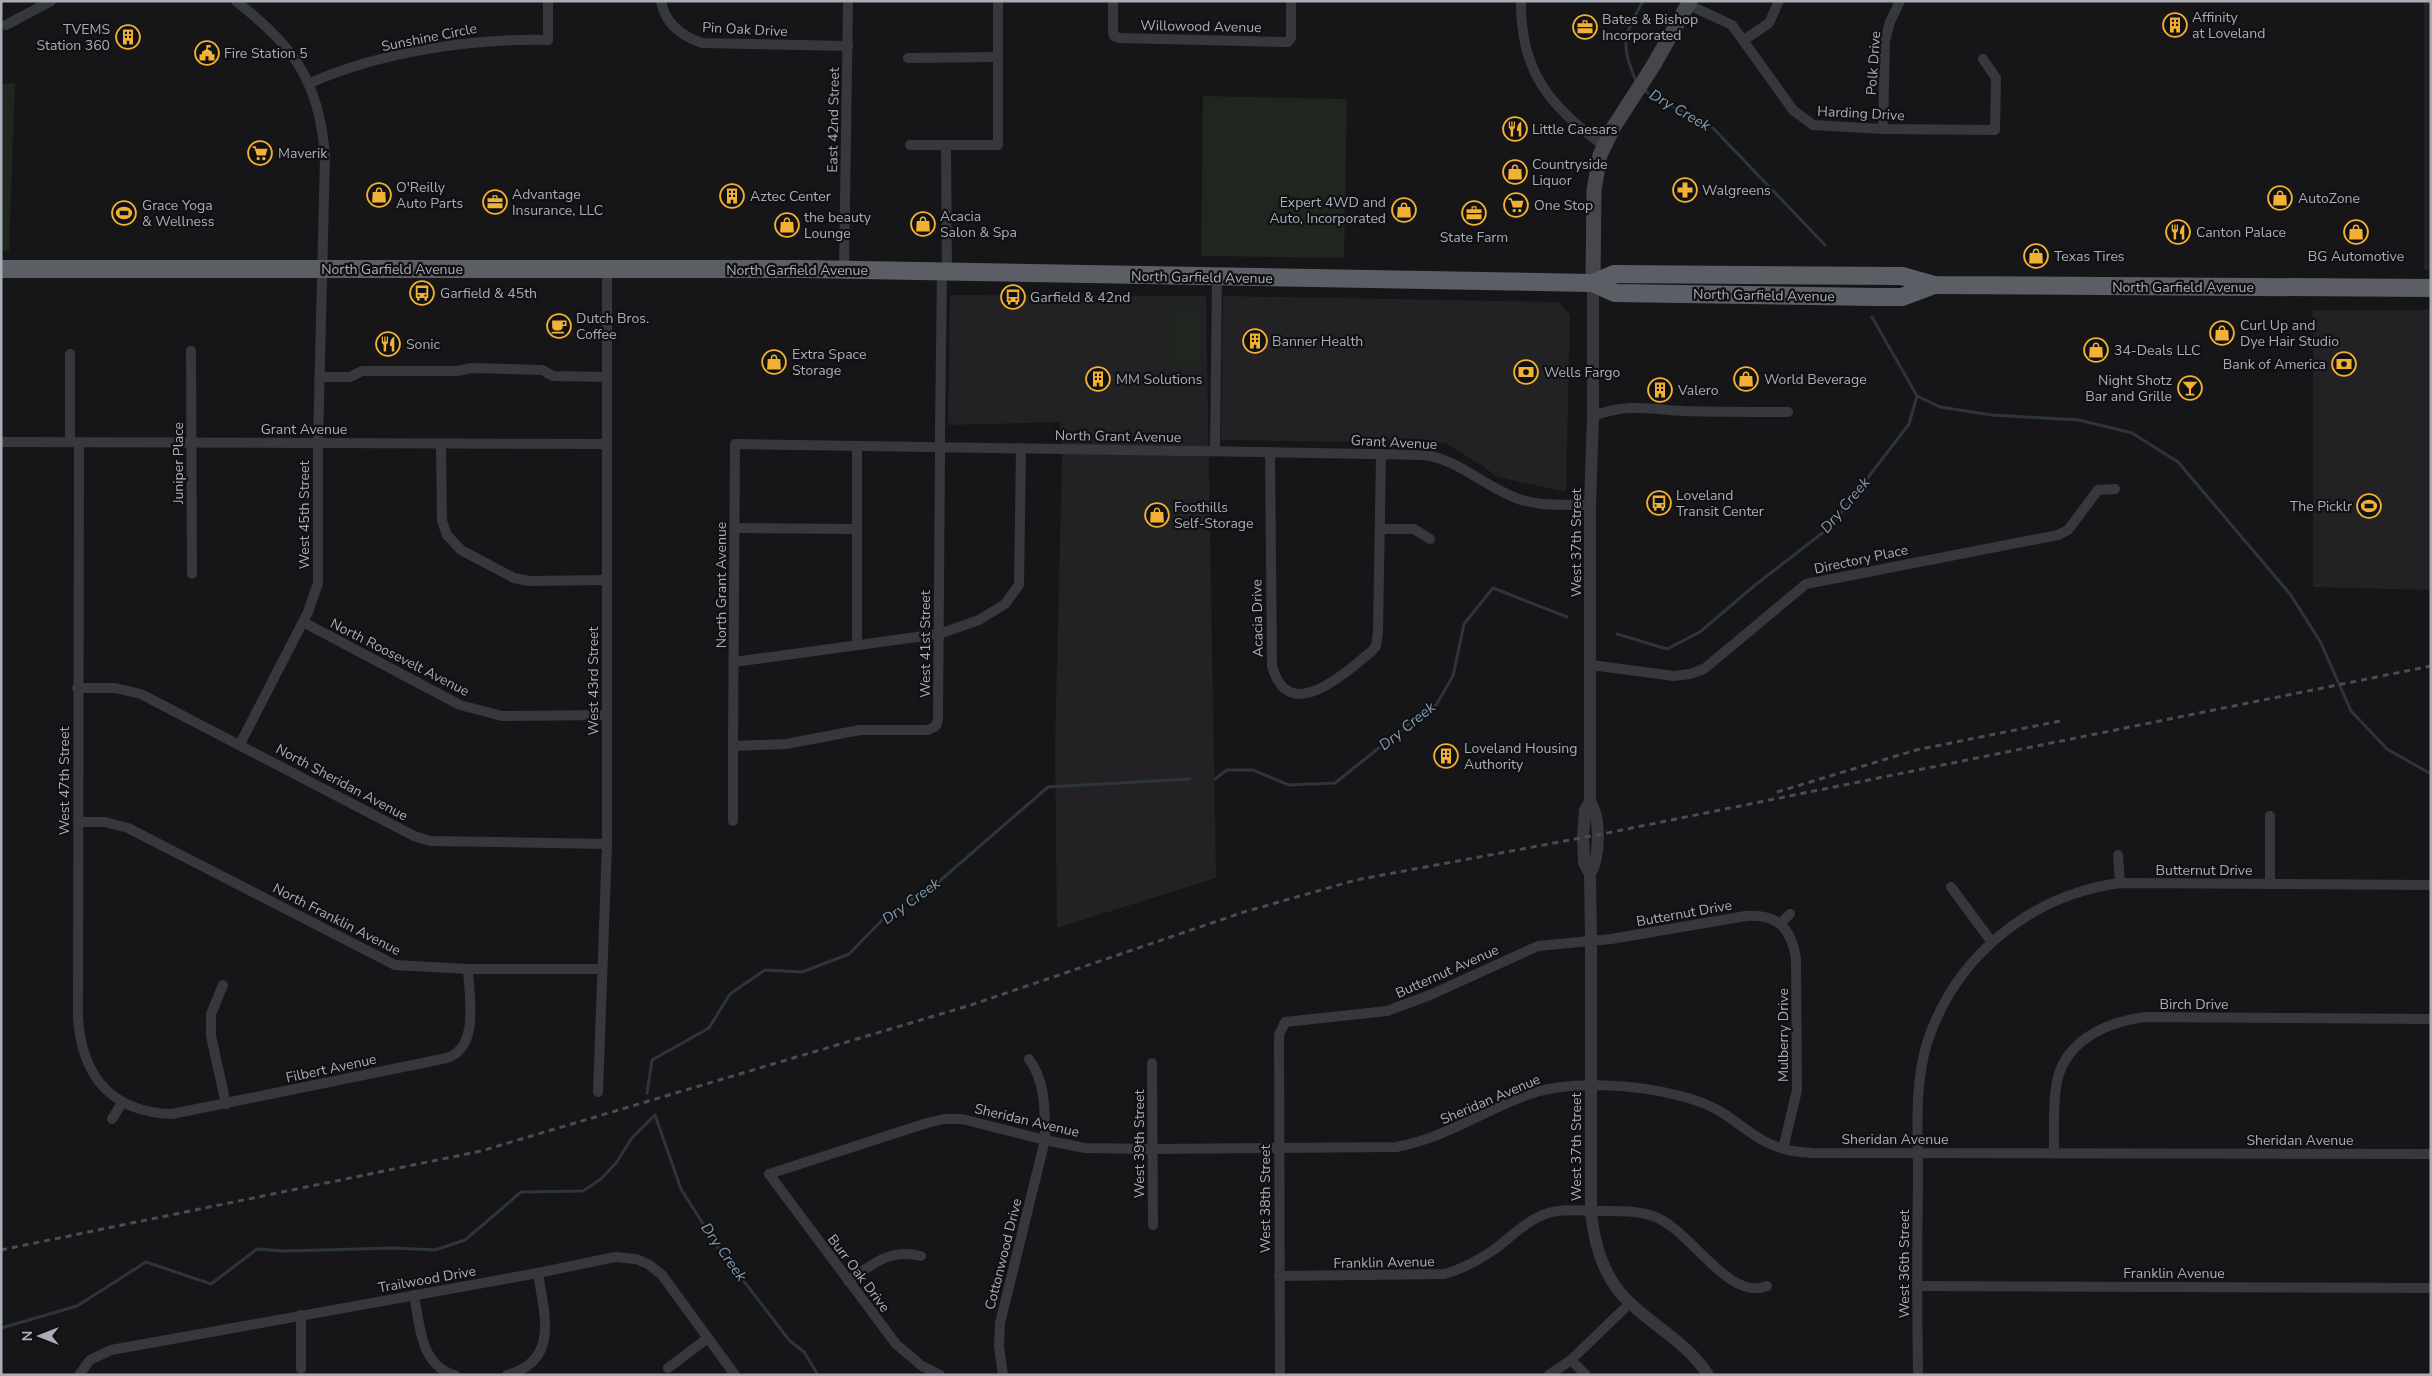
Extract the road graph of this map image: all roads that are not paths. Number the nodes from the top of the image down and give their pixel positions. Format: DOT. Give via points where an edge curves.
graph roads {
  1 [pos="51,1"];
  2 [pos="236,1"];
  3 [pos="548,1"];
  4 [pos="661,1"];
  5 [pos="848,1"];
  6 [pos="998,1"];
  7 [pos="1113,1"];
  8 [pos="1291,1"];
  9 [pos="1521,1"];
  10 [pos="1779,1"];
  11 [pos="1900,1"];
  12 [pos="1689,3"];
  13 [pos="6,25"];
  14 [pos="1744,40"];
  15 [pos="848,46"];
  16 [pos="998,57"];
  17 [pos="908,58"];
  18 [pos="1983,58"];
  19 [pos="310,82"];
  20 [pos="1883,129"];
  21 [pos="910,145"];
  22 [pos="946,146"];
  23 [pos="1604,146"];
  24 [pos="1,269"];
  25 [pos="321,269"];
  26 [pos="607,270"];
  27 [pos="844,270"];
  28 [pos="944,272"];
  29 [pos="1217,277"];
  30 [pos="1593,283"];
  31 [pos="2431,288"];
  32 [pos="191,351"];
  33 [pos="70,354"];
  34 [pos="607,376"];
  35 [pos="319,377"];
  36 [pos="1788,412"];
  37 [pos="1593,416"];
  38 [pos="1,442"];
  39 [pos="75,442"];
  40 [pos="318,443"];
  41 [pos="191,444"];
  42 [pos="441,444"];
  43 [pos="607,444"];
  44 [pos="857,446"];
  45 [pos="940,447"];
  46 [pos="1021,448"];
  47 [pos="1215,451"];
  48 [pos="1270,452"];
  49 [pos="1381,454"];
  50 [pos="2115,489"];
  51 [pos="1590,505"];
  52 [pos="735,528"];
  53 [pos="857,529"];
  54 [pos="1380,530"];
  55 [pos="1430,539"];
  56 [pos="192,574"];
  57 [pos="607,580"];
  58 [pos="303,622"];
  59 [pos="938,634"];
  60 [pos="857,645"];
  61 [pos="734,662"];
  62 [pos="1591,665"];
  63 [pos="77,688"];
  64 [pos="607,715"];
  65 [pos="240,744"];
  66 [pos="733,746"];
  67 [pos="2270,816"];
  68 [pos="732,821"];
  69 [pos="78,822"];
  70 [pos="607,844"];
  71 [pos="2118,856"];
  72 [pos="2120,883"];
  73 [pos="2270,884"];
  74 [pos="2431,885"];
  75 [pos="1951,887"];
  76 [pos="1790,914"];
  77 [pos="1781,923"];
  78 [pos="1591,940"];
  79 [pos="1991,941"];
  80 [pos="468,969"];
  81 [pos="601,969"];
  82 [pos="223,985"];
  83 [pos="2431,1019"];
  84 [pos="1282,1025"];
  85 [pos="1029,1059"];
  86 [pos="1152,1063"];
  87 [pos="1591,1086"];
  88 [pos="598,1092"];
  89 [pos="122,1103"];
  90 [pos="226,1104"];
  91 [pos="112,1120"];
  92 [pos="1045,1140"];
  93 [pos="1152,1149"];
  94 [pos="1278,1149"];
  95 [pos="1783,1149"];
  96 [pos="1918,1152"];
  97 [pos="2054,1152"];
  98 [pos="2431,1154"];
  99 [pos="769,1174"];
  100 [pos="1591,1210"];
  101 [pos="1153,1225"];
  102 [pos="921,1256"];
  103 [pos="538,1273"];
  104 [pos="1279,1276"];
  105 [pos="848,1281"];
  106 [pos="1767,1286"];
  107 [pos="1917,1286"];
  108 [pos="2431,1288"];
  109 [pos="414,1295"];
  110 [pos="1630,1303"];
  111 [pos="301,1315"];
  112 [pos="708,1338"];
  113 [pos="1571,1360"];
  114 [pos="668,1368"];
  115 [pos="301,1369"];
  116 [pos="1000,1374"];
  117 [pos="79,1375"];
  118 [pos="455,1375"];
  119 [pos="507,1375"];
  120 [pos="735,1375"];
  121 [pos="940,1375"];
  122 [pos="1280,1375"];
  123 [pos="1549,1375"];
  124 [pos="1586,1375"];
  125 [pos="1708,1375"];
  126 [pos="1918,1375"];
  1 -- 13 [label="street"];
  2 -- 19 [label="street, West 45th Street" via="286,46"];
  3 -- 19 [label="street, Sunshine Circle" via="548,40 474,41 354,65"];
  4 -- 15 [label="street, Pin Oak Drive" via="673,26 702,43"];
  5 -- 15 [label="street, East 42nd Street"];
  6 -- 16 [label="street"];
  7 -- 8 [label="street, Willowood Avenue" via="1114,36 1119,38 1288,42 1291,38"];
  9 -- 23 [label="street" via="1524,41 1529,62 1539,81 1556,105 1579,128"];
  10 -- 14 [label="street" via="1769,23"];
  11 -- 20 [label="street, Polk Drive" via="1885,41"];
  12 -- 14 [label="street, Harding Drive" via="1725,20 1738,30"];
  12 -- 23 [label="main road"];
  14 -- 20 [label="street, Harding Drive" via="1792,110 1807,123"];
  15 -- 27 [label="street, East 42nd Street"];
  16 -- 17 [label="street"];
  16 -- 22 [label="street" via="998,145"];
  18 -- 20 [label="street, Harding Drive" via="1996,78 1995,130"];
  19 -- 25 [label="street, West 45th Street" via="325,156"];
  21 -- 22 [label="street"];
  22 -- 28 [label="street, West 41st Street"];
  23 -- 30 [label="main road" via="1594,190"];
  24 -- 25 [label="highway, North Garfield Avenue"];
  25 -- 26 [label="highway, North Garfield Avenue"];
  25 -- 35 [label="street, West 45th Street"];
  26 -- 27 [label="highway, North Garfield Avenue"];
  26 -- 34 [label="street, West 43rd Street"];
  27 -- 28 [label="highway, North Garfield Avenue"];
  28 -- 29 [label="highway, North Garfield Avenue"];
  28 -- 45 [label="street, West 41st Street"];
  29 -- 30 [label="highway, North Garfield Avenue"];
  29 -- 47 [label="street"];
  30 -- 31 [label="highway, North Garfield Avenue" via="1615,293 1877,297 1902,297 1934,285"];
  30 -- 37 [label="street, West 37th Street"];
  32 -- 41 [label="street, Juniper Place"];
  33 -- 39 [label="street, West 47th Street"];
  34 -- 35 [label="street" via="553,376 542,370 472,368 457,371 362,371 350,376"];
  34 -- 43 [label="street, West 43rd Street"];
  35 -- 40 [label="street, West 45th Street"];
  36 -- 37 [label="street" via="1634,406"];
  37 -- 51 [label="street, West 37th Street"];
  38 -- 39 [label="street, Grant Avenue"];
  39 -- 41 [label="street, Grant Avenue"];
  39 -- 63 [label="street, West 47th Street"];
  40 -- 41 [label="street, Grant Avenue"];
  40 -- 42 [label="street, Grant Avenue"];
  40 -- 58 [label="street, West 45th Street" via="318,583"];
  41 -- 56 [label="street, Juniper Place"];
  42 -- 43 [label="street, Grant Avenue"];
  42 -- 57 [label="street" via="442,520 447,535 461,550 514,578 529,581"];
  43 -- 57 [label="street, West 43rd Street"];
  44 -- 45 [label="street, North Grant Avenue"];
  44 -- 52 [label="street, North Grant Avenue" via="735,444"];
  44 -- 53 [label="street"];
  45 -- 46 [label="street, North Grant Avenue"];
  45 -- 59 [label="street, West 41st Street"];
  46 -- 47 [label="street, North Grant Avenue"];
  46 -- 59 [label="street, North Grant Avenue" via="1019,585 1004,604 979,620"];
  47 -- 48 [label="street, Grant Avenue"];
  48 -- 49 [label="street, Grant Avenue"];
  48 -- 54 [label="street, Acacia Drive" via="1271,658 1274,673 1287,690 1302,694 1322,689 1376,646"];
  49 -- 51 [label="street, Grant Avenue" via="1440,457 1518,499 1545,504"];
  49 -- 54 [label="street, Acacia Drive"];
  50 -- 62 [label="street, Directory Place" via="2098,490 2068,530 2058,535 1806,584 1704,669 1674,676"];
  51 -- 62 [label="street, West 37th Street"];
  52 -- 53 [label="street"];
  52 -- 61 [label="street, North Grant Avenue"];
  53 -- 60 [label="street"];
  54 -- 55 [label="street" via="1414,529"];
  57 -- 64 [label="street, West 43rd Street"];
  58 -- 64 [label="street, North Roosevelt Avenue" via="460,705 502,716"];
  58 -- 65 [label="street, West 45th Street"];
  59 -- 60 [label="street, North Grant Avenue"];
  59 -- 66 [label="street, West 41st Street" via="936,726 928,730 860,730 786,744"];
  60 -- 61 [label="street, North Grant Avenue"];
  61 -- 66 [label="street"];
  62 -- 78 [label="street, West 37th Street" via="1590,802 1595,809 1597,835 1596,863 1590,874"];
  63 -- 65 [label="street, North Sheridan Avenue" via="131,690"];
  63 -- 69 [label="street, West 47th Street"];
  64 -- 70 [label="street, West 43rd Street"];
  65 -- 70 [label="street, North Sheridan Avenue" via="414,836 430,841"];
  66 -- 68 [label="street"];
  67 -- 73 [label="street"];
  69 -- 80 [label="street, North Franklin Avenue" via="105,822 128,828 395,965"];
  69 -- 89 [label="street, West 47th Street" via="80,1040 91,1070 105,1090"];
  70 -- 81 [label="street, West 43rd Street"];
  71 -- 72 [label="street"];
  72 -- 73 [label="street, Butternut Drive"];
  72 -- 79 [label="street, Butternut Drive" via="2082,891 2054,902"];
  73 -- 74 [label="street, Butternut Drive"];
  75 -- 79 [label="street"];
  76 -- 77 [label="street"];
  77 -- 78 [label="street, Butternut Drive" via="1762,916 1746,916"];
  77 -- 95 [label="street, Mulberry Drive" via="1794,947 1796,970 1797,1090"];
  78 -- 84 [label="street, Butternut Avenue" via="1538,946 1430,996 1387,1011 1290,1021"];
  78 -- 87 [label="street, West 37th Street"];
  79 -- 96 [label="street, Butternut Drive" via="1955,985 1927,1045 1919,1090"];
  80 -- 81 [label="street, North Franklin Avenue"];
  80 -- 90 [label="street, Filbert Avenue" via="469,1036 458,1053 447,1058"];
  81 -- 88 [label="street, West 43rd Street"];
  82 -- 90 [label="street" via="211,1014 211,1036"];
  83 -- 97 [label="street, Birch Drive" via="2145,1017 2115,1022 2080,1042 2063,1065 2056,1087"];
  84 -- 94 [label="street, West 38th Street" via="1279,1035"];
  85 -- 92 [label="street, Cottonwood Drive" via="1038,1071 1045,1111"];
  86 -- 93 [label="street, West 39th Street"];
  87 -- 94 [label="street, Sheridan Avenue" via="1550,1088 1532,1093 1455,1129 1396,1148"];
  87 -- 95 [label="street, Sheridan Avenue" via="1651,1089 1695,1100"];
  87 -- 100 [label="street, West 37th Street"];
  89 -- 90 [label="street, Filbert Avenue" via="137,1109 172,1114"];
  89 -- 91 [label="street"];
  92 -- 93 [label="street, Sheridan Avenue" via="1085,1148"];
  92 -- 99 [label="street, Sheridan Avenue" via="962,1119 944,1119"];
  92 -- 116 [label="street, Cottonwood Drive" via="1000,1323"];
  93 -- 94 [label="street, Sheridan Avenue"];
  93 -- 101 [label="street, West 39th Street"];
  94 -- 104 [label="street, West 38th Street"];
  95 -- 96 [label="street, Sheridan Avenue" via="1811,1153"];
  96 -- 97 [label="street, Sheridan Avenue"];
  96 -- 107 [label="street, West 36th Street"];
  97 -- 98 [label="street, Sheridan Avenue"];
  99 -- 105 [label="street, Burr Oak Drive"];
  100 -- 104 [label="street, Franklin Avenue" via="1562,1210 1536,1218 1477,1261 1444,1274"];
  100 -- 106 [label="street, Franklin Avenue" via="1628,1211 1656,1217 1682,1234 1733,1282 1752,1290"];
  100 -- 110 [label="street, West 37th Street" via="1600,1258"];
  102 -- 105 [label="street" via="895,1253"];
  103 -- 109 [label="street, Trailwood Drive"];
  103 -- 112 [label="street, Trailwood Drive" via="615,1257 636,1259 662,1275"];
  103 -- 119 [label="street" via="544,1311 544,1345 530,1365"];
  104 -- 122 [label="street, West 38th Street"];
  105 -- 121 [label="street, Burr Oak Drive" via="904,1353"];
  107 -- 108 [label="street, Franklin Avenue"];
  107 -- 126 [label="street, West 36th Street"];
  109 -- 111 [label="street, Trailwood Drive"];
  109 -- 118 [label="street" via="427,1353 436,1366"];
  110 -- 113 [label="street"];
  110 -- 125 [label="street, West 37th Street" via="1696,1358"];
  111 -- 115 [label="street"];
  111 -- 117 [label="street, Trailwood Drive" via="103,1352 90,1360"];
  112 -- 114 [label="street"];
  112 -- 120 [label="street, Trailwood Drive"];
  113 -- 123 [label="street"];
  113 -- 124 [label="street"];
}
